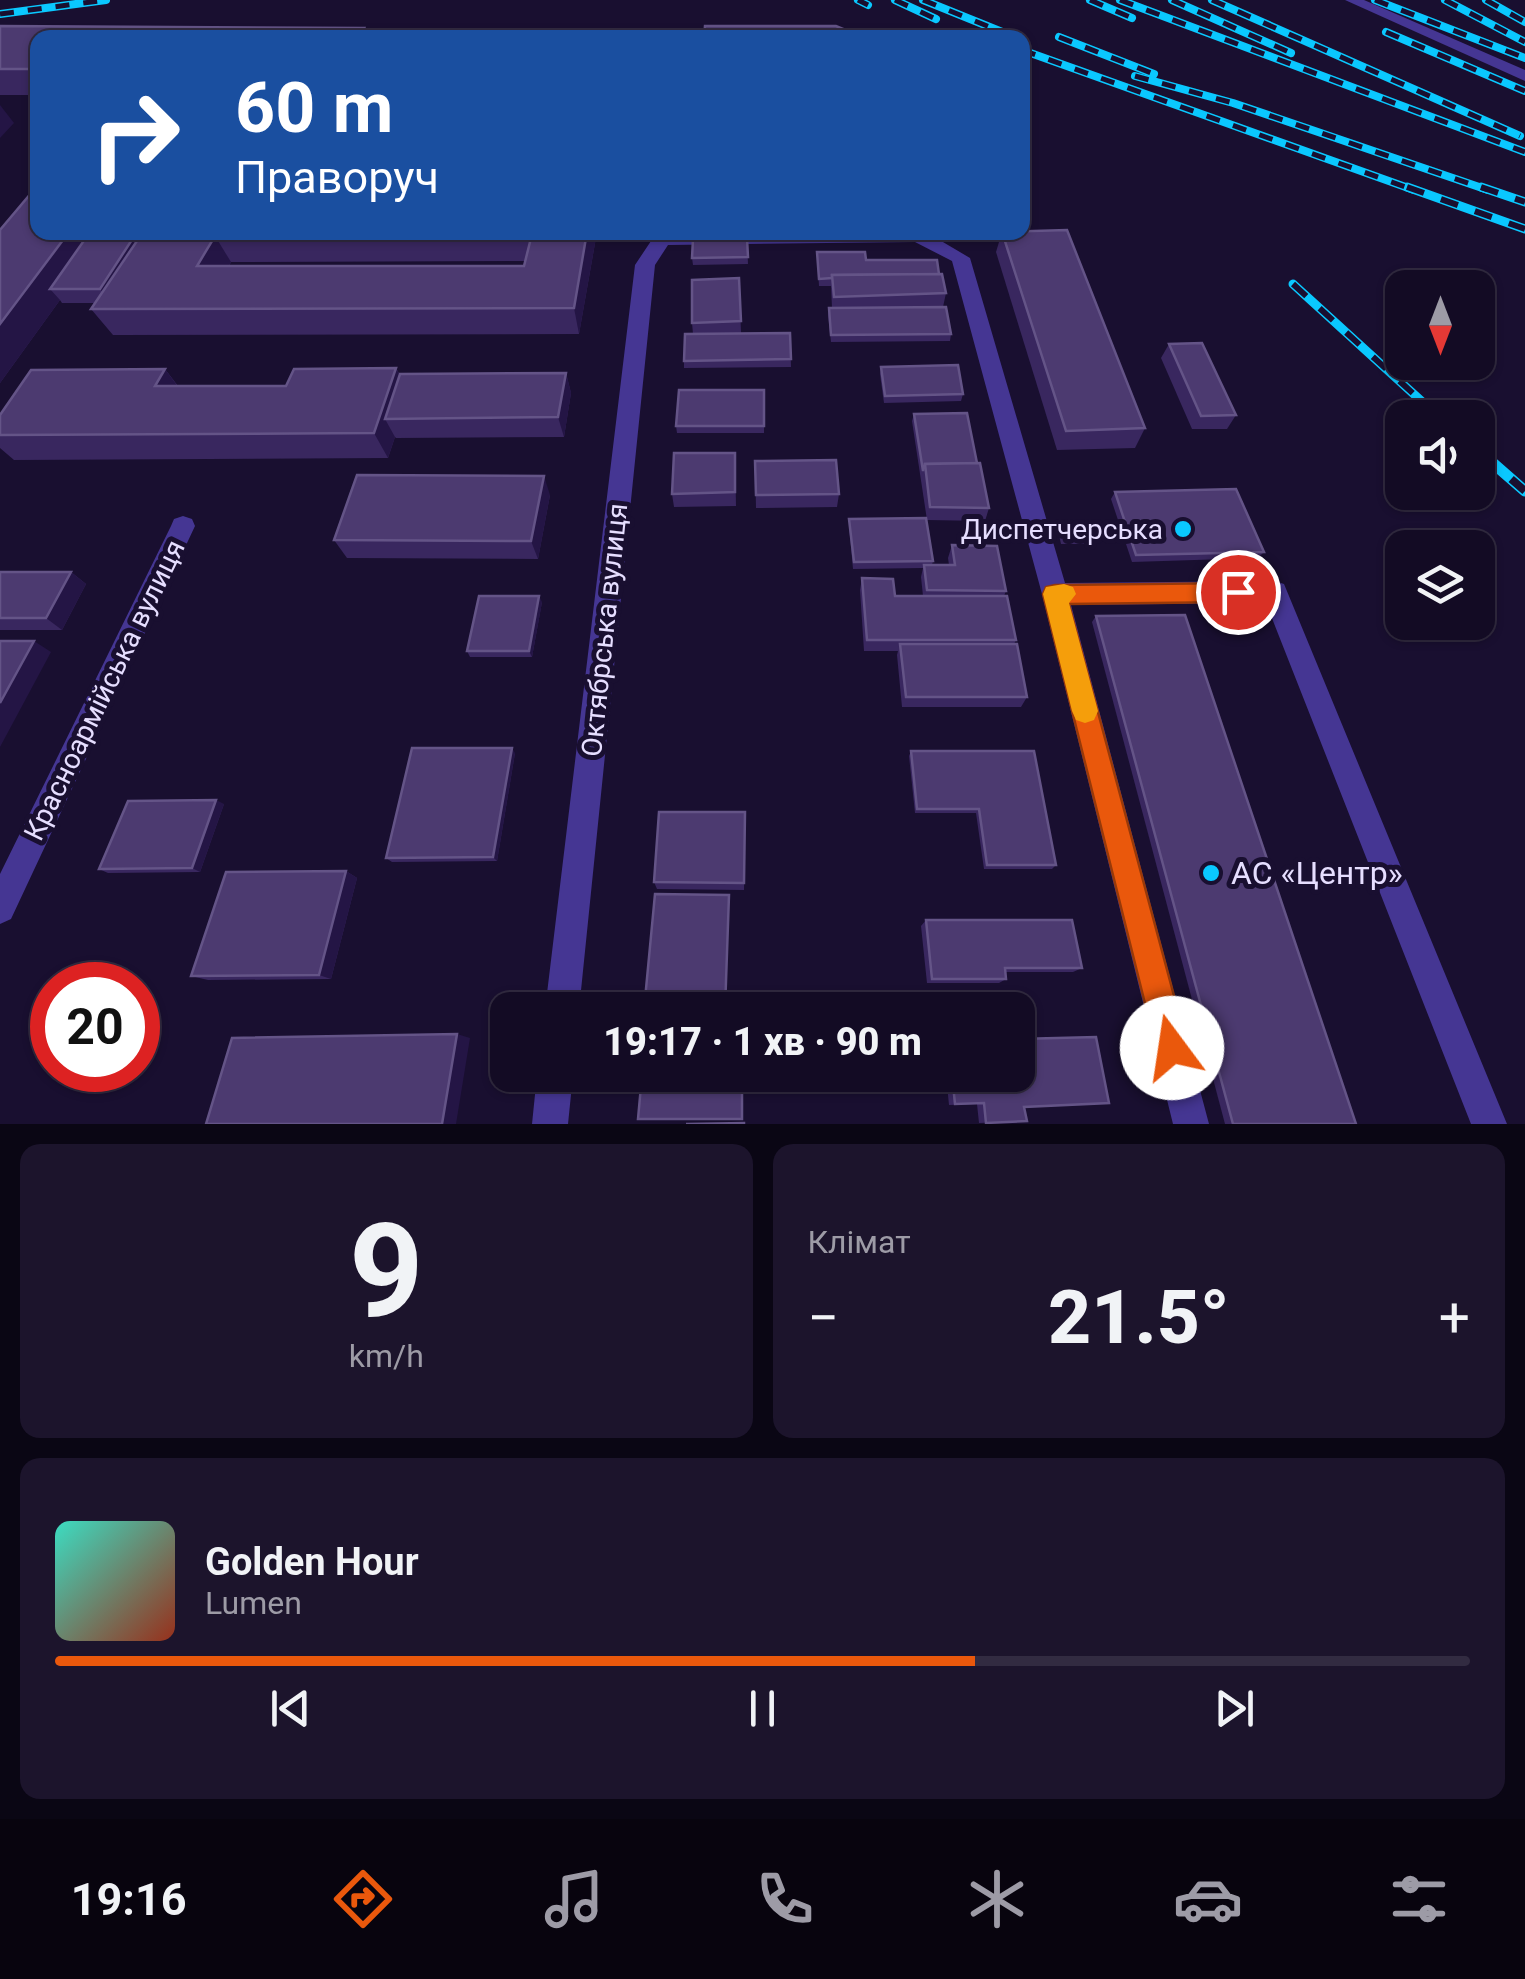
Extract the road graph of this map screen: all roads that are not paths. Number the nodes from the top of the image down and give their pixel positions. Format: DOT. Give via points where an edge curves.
graph roads {
  1 [pos="1352,0"];
  2 [pos="1525,76"];
  3 [pos="710,240"];
  4 [pos="926,240"];
  5 [pos="658,241"];
  6 [pos="182,526"];
  7 [pos="1055,594"];
  8 [pos="0,908"];
  9 [pos="564,992"];
  10 [pos="553,1092"];
  11 [pos="550,1124"];
  12 [pos="1191,1124"];
  13 [pos="1489,1124"];
  1 -- 2 [label="street"];
  3 -- 5 [label="street"];
  4 -- 7 [label="street" via="961,258"];
  5 -- 9 [label="street, Октябрська вулиця" via="645,265"];
  6 -- 8 [label="street, Красноармійська вулиця"];
  7 -- 12 [label="street"];
  7 -- 13 [label="street" via="1275,592"];
  10 -- 11 [label="street"];
}
